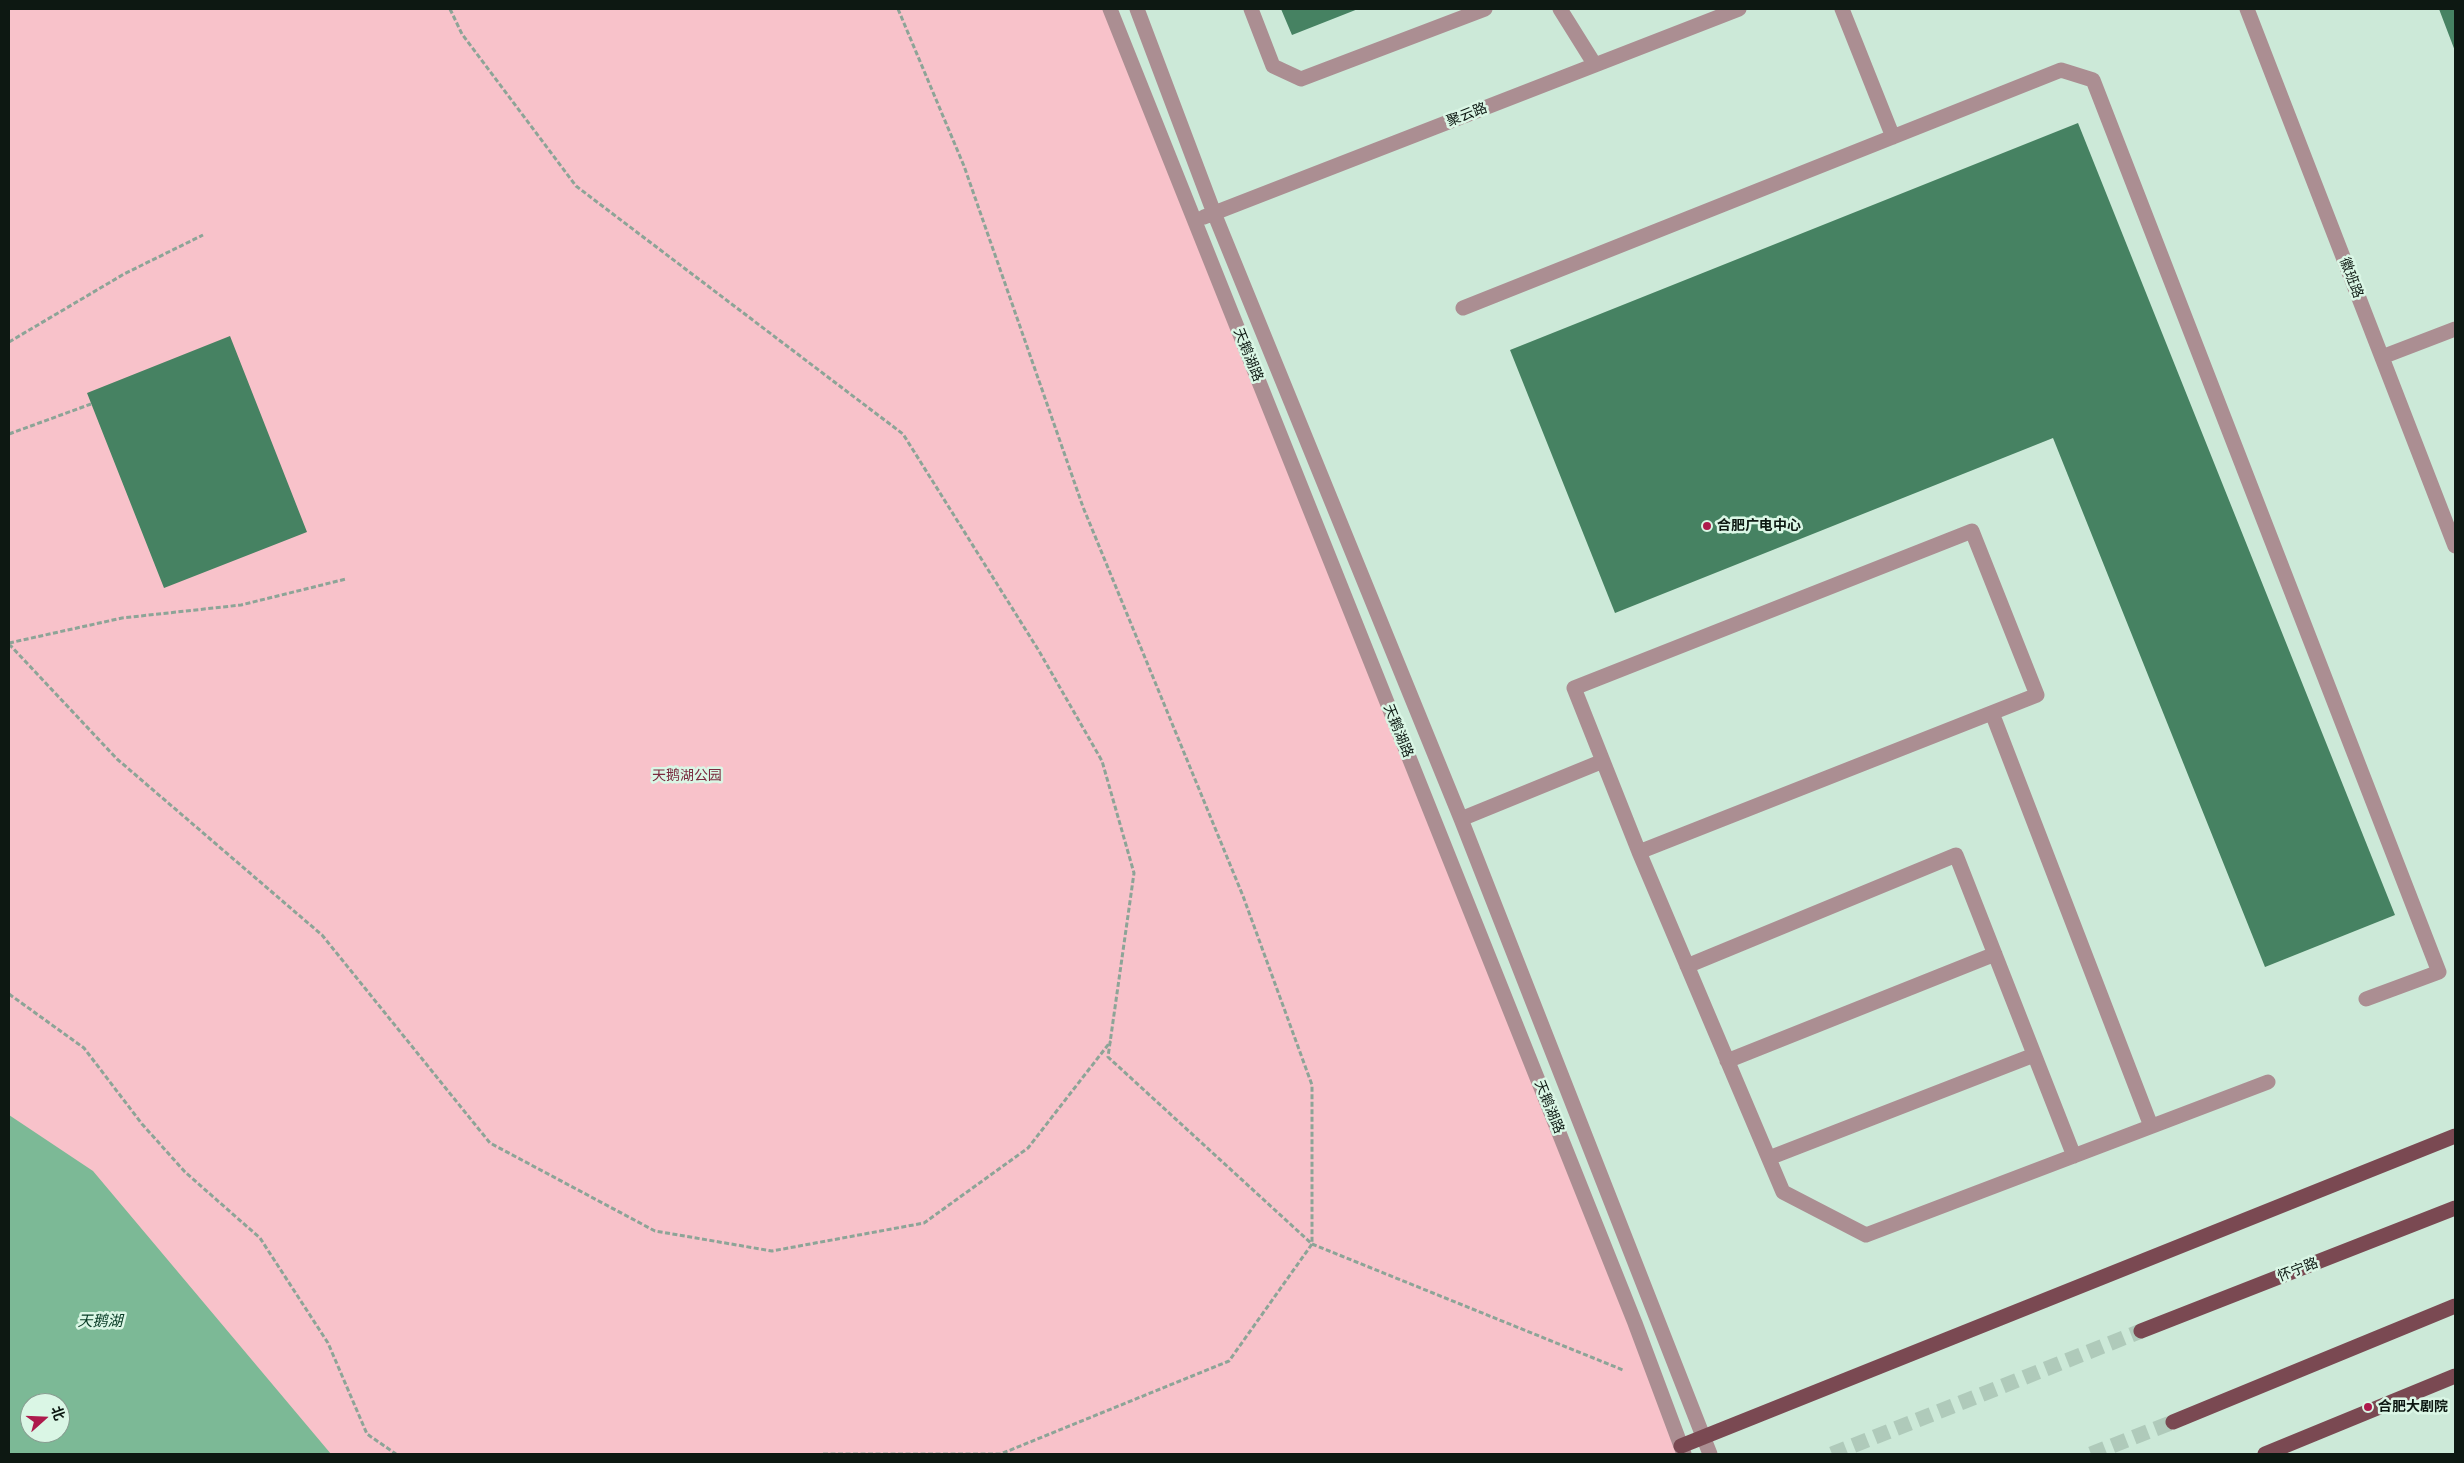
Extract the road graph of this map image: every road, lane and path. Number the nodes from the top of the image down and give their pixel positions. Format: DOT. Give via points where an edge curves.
graph roads {
  1 [pos="450,9"];
  2 [pos="898,9"];
  3 [pos="1110,9"];
  4 [pos="1137,9"];
  5 [pos="1250,9"];
  6 [pos="1485,9"];
  7 [pos="1560,9"];
  8 [pos="1739,9"];
  9 [pos="1842,9"];
  10 [pos="2247,9"];
  11 [pos="1595,65"];
  12 [pos="1893,137"];
  13 [pos="1214,213"];
  14 [pos="1194,220"];
  15 [pos="203,235"];
  16 [pos="1463,308"];
  17 [pos="2455,329"];
  18 [pos="9,342"];
  19 [pos="2382,357"];
  20 [pos="91,404"];
  21 [pos="9,434"];
  22 [pos="2455,546"];
  23 [pos="346,579"];
  24 [pos="9,644"];
  25 [pos="1992,712"];
  26 [pos="1603,761"];
  27 [pos="1461,819"];
  28 [pos="1639,852"];
  29 [pos="1995,954"];
  30 [pos="1687,966"];
  31 [pos="9,994"];
  32 [pos="2366,999"];
  33 [pos="1111,1040"];
  34 [pos="2034,1055"];
  35 [pos="1727,1061"];
  36 [pos="2268,1082"];
  37 [pos="2151,1126"];
  38 [pos="2455,1136"];
  39 [pos="2074,1156"];
  40 [pos="1769,1158"];
  41 [pos="2455,1208"];
  42 [pos="1312,1244"];
  43 [pos="2455,1306"];
  44 [pos="2142,1331"];
  45 [pos="2455,1376"];
  46 [pos="1658,1385"];
  47 [pos="2173,1422"];
  48 [pos="1703,1437"];
  49 [pos="1683,1450"];
  50 [pos="396,1454"];
  51 [pos="823,1454"];
  52 [pos="1004,1454"];
  53 [pos="1710,1454"];
  54 [pos="2265,1454"];
  1 -- 33 [label="path" via="462,34 576,186 903,434 1039,651 1102,761 1134,873"];
  2 -- 42 [label="path" via="964,166 1083,507 1243,896 1312,1085"];
  3 -- 14 [label="street, 天鹅湖路"];
  4 -- 13 [label="street, 天鹅湖路"];
  5 -- 6 [label="street" via="1273,66 1301,79"];
  7 -- 11 [label="street"];
  8 -- 11 [label="street, 聚云路"];
  9 -- 12 [label="street"];
  10 -- 19 [label="street, 徽班路"];
  11 -- 13 [label="street, 聚云路"];
  12 -- 16 [label="street"];
  12 -- 32 [label="street" via="2061,70 2093,80 2439,972"];
  13 -- 14 [label="street, 聚云路"];
  13 -- 27 [label="street, 天鹅湖路"];
  14 -- 46 [label="street, 天鹅湖路"];
  15 -- 18 [label="path" via="124,274"];
  17 -- 19 [label="street"];
  19 -- 22 [label="street, 徽班路"];
  20 -- 21 [label="path"];
  23 -- 24 [label="path" via="241,605 122,618"];
  24 -- 33 [label="path" via="117,760 322,935 490,1143 655,1231 772,1251 924,1223 1028,1148"];
  25 -- 26 [label="street" via="2036,695 1972,531 1574,688"];
  25 -- 28 [label="street"];
  25 -- 37 [label="street"];
  26 -- 27 [label="street"];
  26 -- 28 [label="street"];
  27 -- 48 [label="street, 天鹅湖路"];
  28 -- 30 [label="street"];
  29 -- 30 [label="street" via="1956,855"];
  29 -- 34 [label="street"];
  29 -- 35 [label="street"];
  30 -- 35 [label="street"];
  31 -- 50 [label="path" via="84,1048 142,1124 185,1172 260,1238 328,1343 367,1434"];
  33 -- 42 [label="path" via="1108,1057"];
  34 -- 39 [label="street"];
  34 -- 40 [label="street"];
  35 -- 40 [label="street"];
  36 -- 37 [label="street"];
  37 -- 39 [label="street"];
  38 -- 48 [label="main road"];
  39 -- 40 [label="street" via="1866,1234 1783,1192"];
  41 -- 44 [label="main road, 怀宁路"];
  42 -- 46 [label="path"];
  42 -- 52 [label="path" via="1229,1362"];
  43 -- 47 [label="main road"];
  45 -- 54 [label="main road"];
  46 -- 49 [label="street, 天鹅湖路"];
  48 -- 49 [label="main road"];
  48 -- 53 [label="street, 天鹅湖路"];
  51 -- 52 [label="path"];
}
